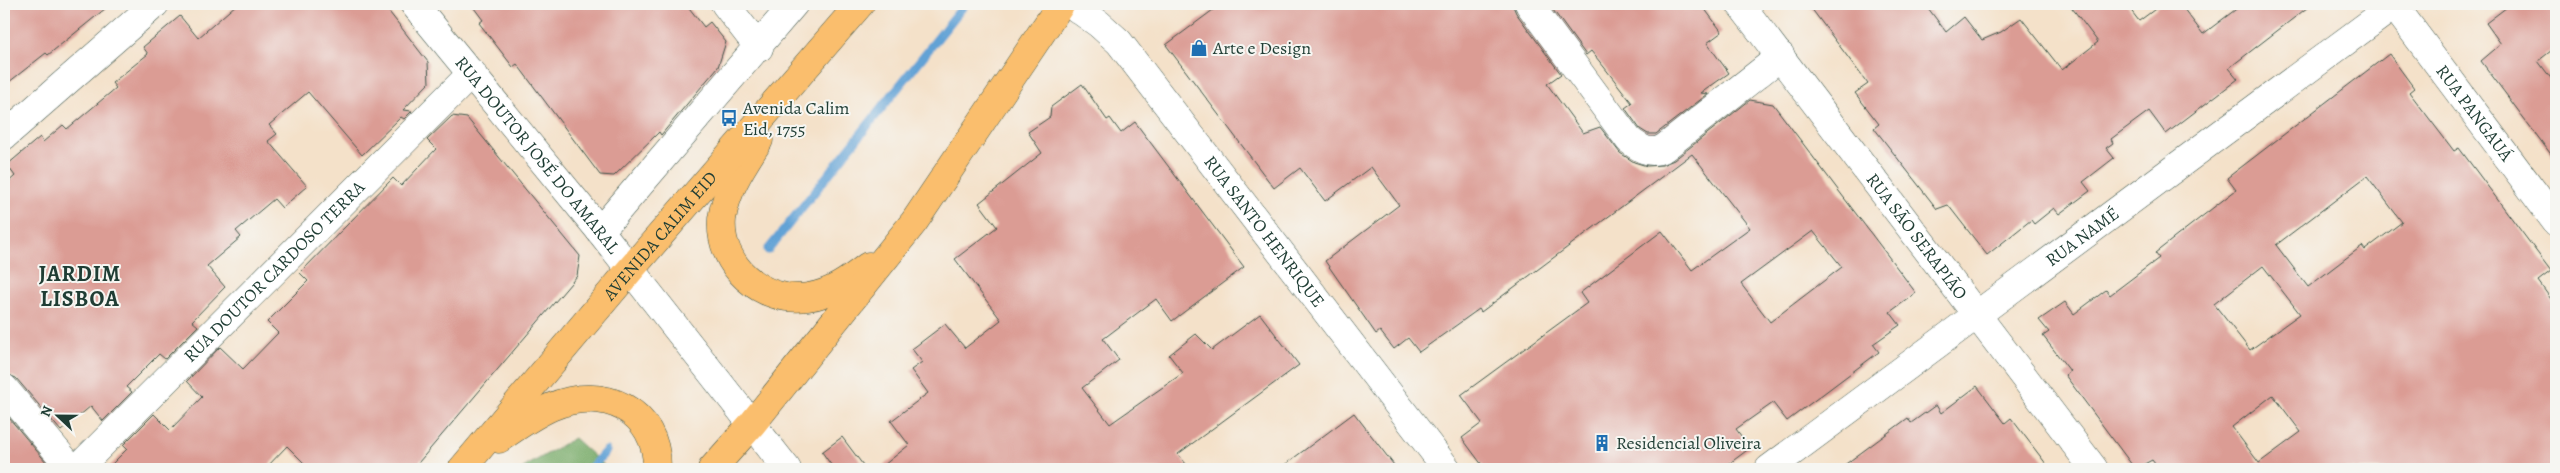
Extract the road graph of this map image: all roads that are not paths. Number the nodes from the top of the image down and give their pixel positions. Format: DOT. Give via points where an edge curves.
graph roads {
  1 [pos="155,4"];
  2 [pos="414,4"];
  3 [pos="725,4"];
  4 [pos="794,4"];
  5 [pos="860,4"];
  6 [pos="1061,4"];
  7 [pos="1071,4"];
  8 [pos="1529,4"];
  9 [pos="1740,4"];
  10 [pos="2394,4"];
  11 [pos="841,15"];
  12 [pos="759,48"];
  13 [pos="1781,56"];
  14 [pos="472,73"];
  15 [pos="790,84"];
  16 [pos="4,136"];
  17 [pos="914,222"];
  18 [pos="2556,222"];
  19 [pos="600,232"];
  20 [pos="630,270"];
  21 [pos="1976,314"];
  22 [pos="4,388"];
  23 [pos="752,424"];
  24 [pos="464,466"];
  25 [pos="72,469"];
  26 [pos="77,469"];
  27 [pos="657,469"];
  28 [pos="712,469"];
  29 [pos="787,469"];
  30 [pos="1447,469"];
  31 [pos="1769,469"];
  32 [pos="2094,469"];
  1 -- 16 [label="street"];
  2 -- 14 [label="street, RUA DOUTOR JOSÉ DO AMARAL"];
  3 -- 12 [label="street"];
  4 -- 12 [label="street"];
  5 -- 11 [label="main road, AVENIDA CALIM EID"];
  6 -- 17 [label="main road"];
  7 -- 30 [label="street, RUA SANTO HENRIQUE" via="1119,42"];
  8 -- 13 [label="street" via="1629,140 1642,150 1656,152 1664,148"];
  9 -- 13 [label="street, RUA SÃO SERAPIÃO"];
  10 -- 18 [label="street, RUA PANGAUÁ"];
  10 -- 21 [label="street, RUA NAMÉ"];
  11 -- 15 [label="main road, AVENIDA CALIM EID"];
  12 -- 19 [label="street"];
  13 -- 21 [label="street, RUA SÃO SERAPIÃO"];
  14 -- 19 [label="street, RUA DOUTOR JOSÉ DO AMARAL"];
  14 -- 26 [label="street, RUA DOUTOR CARDOSO TERRA"];
  15 -- 17 [label="main road" via="733,184 725,205 722,228 726,249 745,278 764,291 786,298 820,294 856,275"];
  15 -- 20 [label="main road, AVENIDA CALIM EID"];
  17 -- 23 [label="main road"];
  19 -- 20 [label="street, RUA DOUTOR JOSÉ DO AMARAL"];
  20 -- 23 [label="street, RUA DOUTOR JOSÉ DO AMARAL"];
  20 -- 24 [label="main road, AVENIDA CALIM EID"];
  21 -- 31 [label="street, RUA NAMÉ"];
  21 -- 32 [label="street, RUA SÃO SERAPIÃO"];
  22 -- 25 [label="street"];
  23 -- 28 [label="main road"];
  23 -- 29 [label="street, RUA DOUTOR JOSÉ DO AMARAL"];
  24 -- 27 [label="main road" via="529,418 552,406 593,399 615,402 636,415 654,443"];
}
